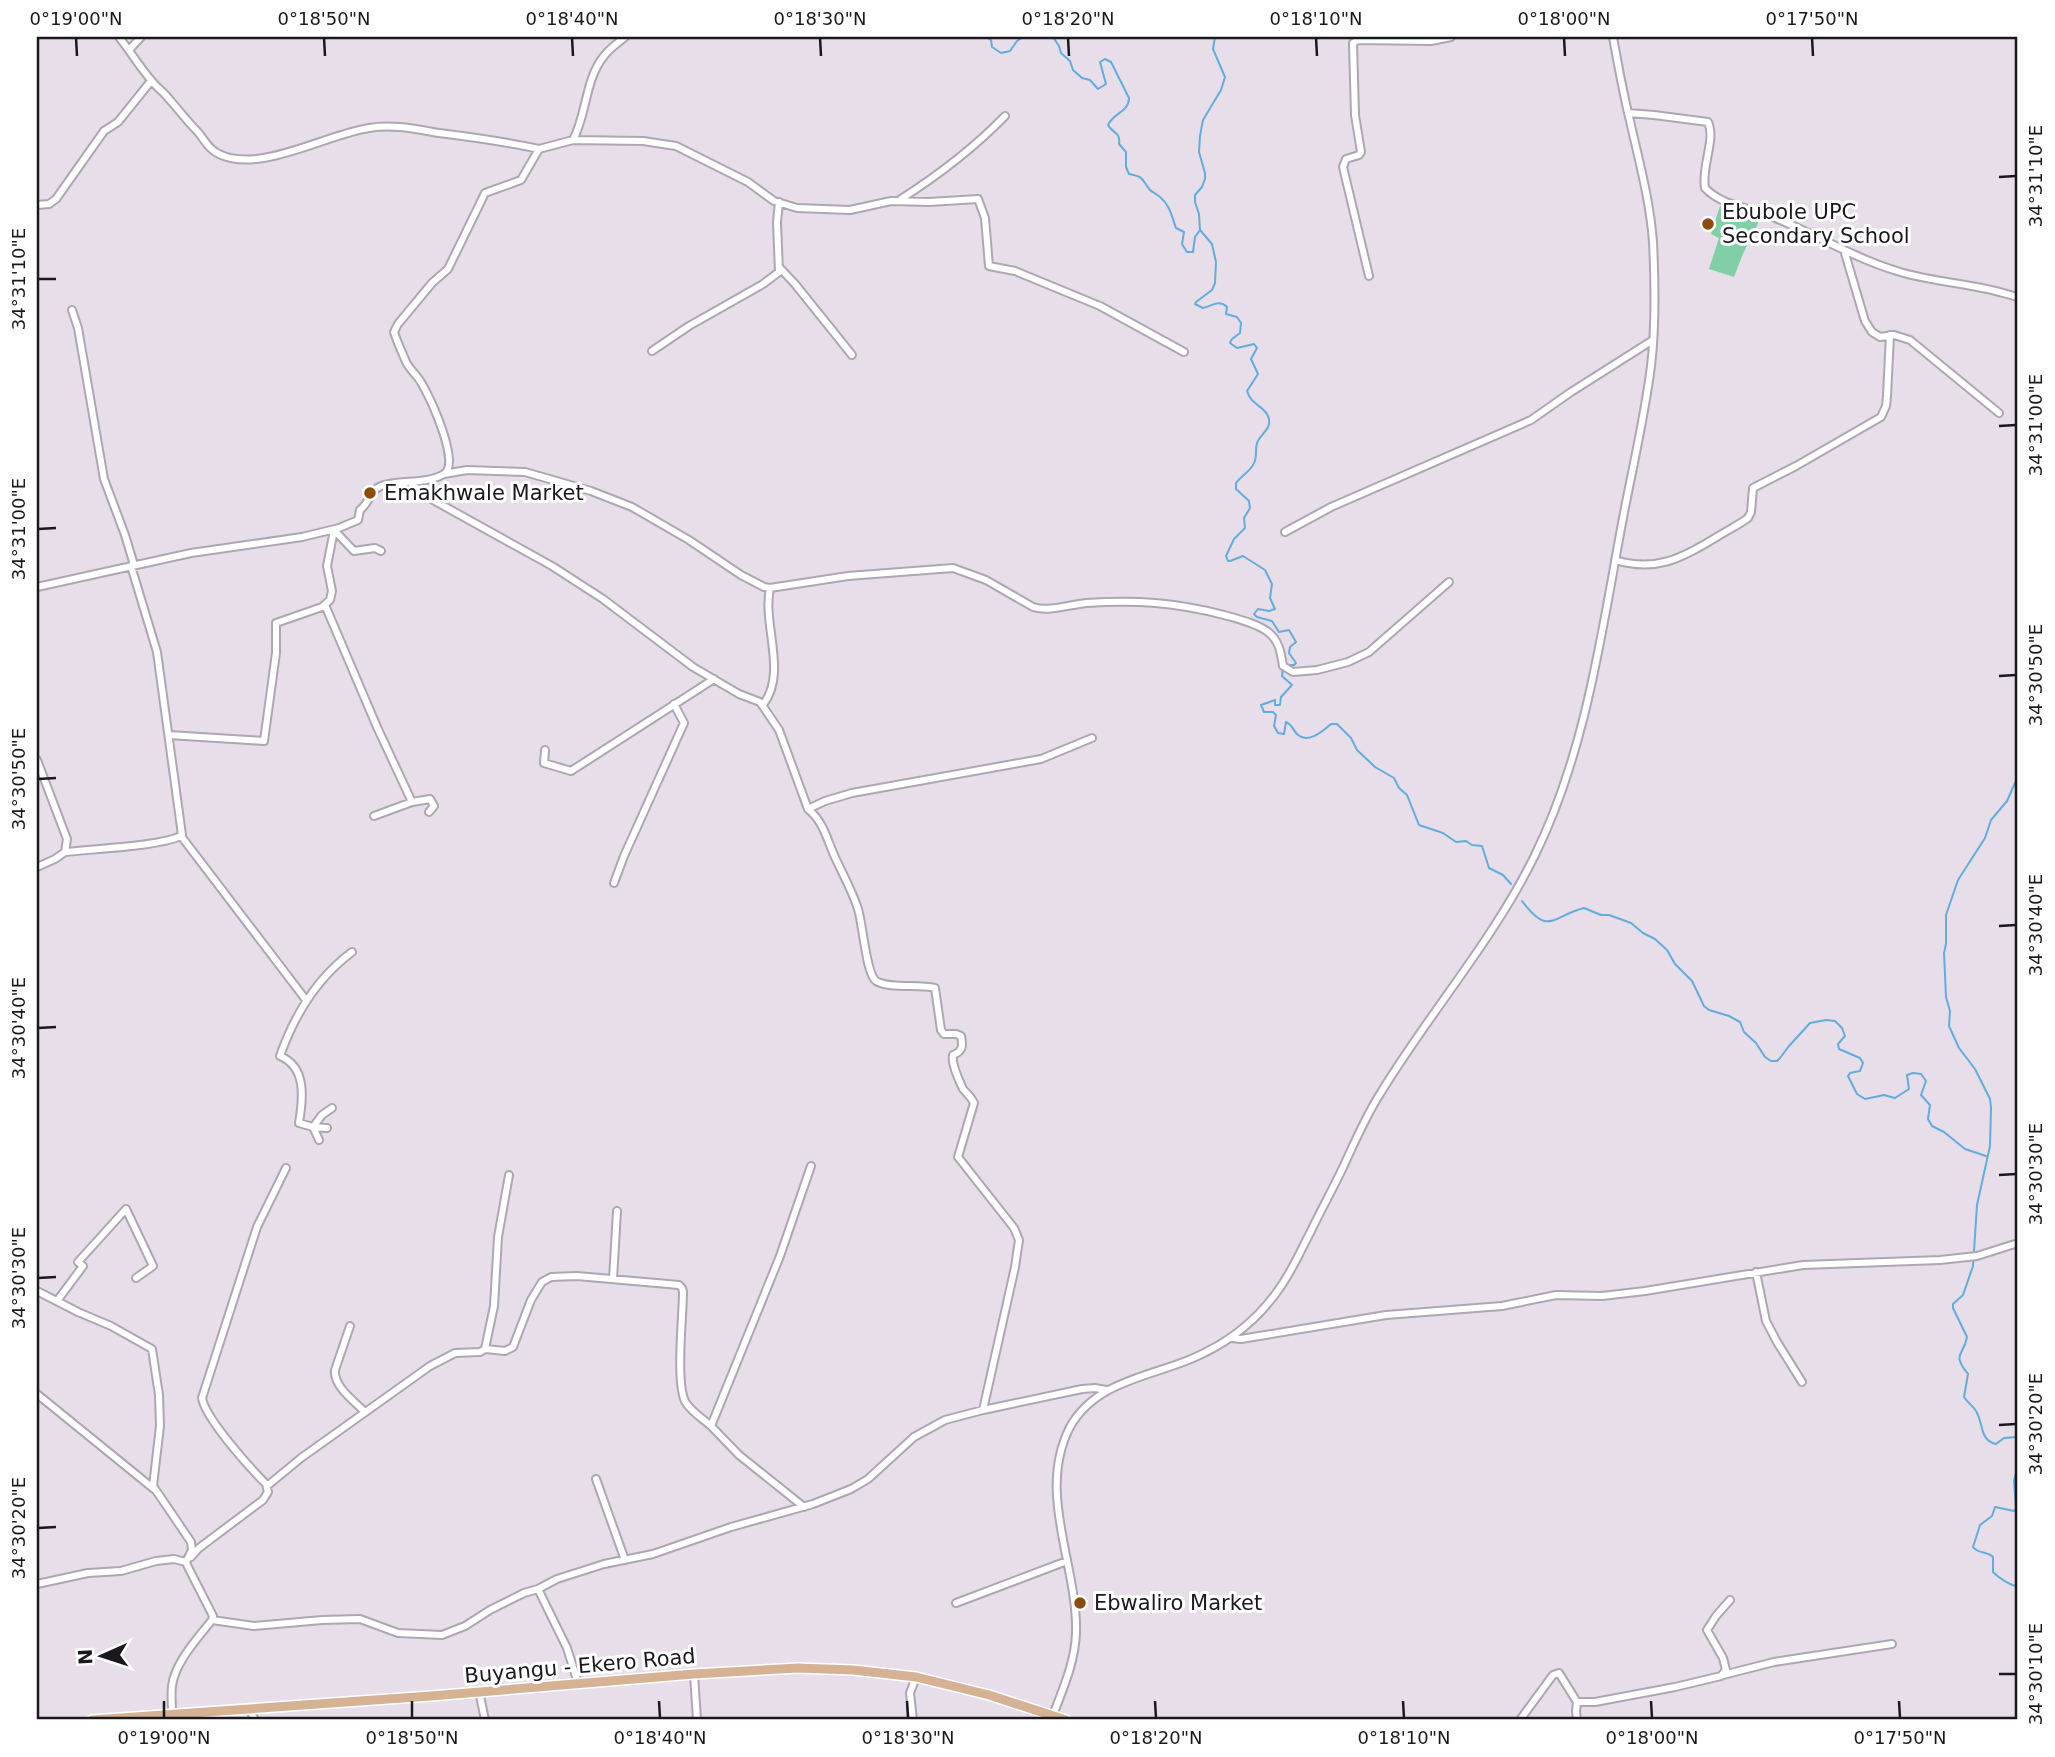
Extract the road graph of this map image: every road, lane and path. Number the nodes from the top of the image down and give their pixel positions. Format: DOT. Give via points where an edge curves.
graph roads {
  1 [pos="119,37"];
  2 [pos="141,37"];
  3 [pos="625,37"];
  4 [pos="1451,37"];
  5 [pos="1613,37"];
  6 [pos="129,50"];
  7 [pos="151,81"];
  8 [pos="1628,113"];
  9 [pos="1005,116"];
  10 [pos="573,141"];
  11 [pos="539,149"];
  12 [pos="900,200"];
  13 [pos="779,202"];
  14 [pos="37,205"];
  15 [pos="1844,250"];
  16 [pos="780,268"];
  17 [pos="1369,276"];
  18 [pos="2018,297"];
  19 [pos="72,310"];
  20 [pos="1890,335"];
  21 [pos="1653,340"];
  22 [pos="652,351"];
  23 [pos="1184,352"];
  24 [pos="852,355"];
  25 [pos="1999,413"];
  26 [pos="444,474"];
  27 [pos="411,482"];
  28 [pos="334,530"];
  29 [pos="1284,532"];
  30 [pos="381,551"];
  31 [pos="1615,560"];
  32 [pos="132,566"];
  33 [pos="1449,582"];
  34 [pos="37,587"];
  35 [pos="771,588"];
  36 [pos="326,605"];
  37 [pos="714,679"];
  38 [pos="674,704"];
  39 [pos="763,705"];
  40 [pos="169,735"];
  41 [pos="1092,738"];
  42 [pos="545,750"];
  43 [pos="37,760"];
  44 [pos="412,802"];
  45 [pos="808,809"];
  46 [pos="429,812"];
  47 [pos="374,816"];
  48 [pos="181,836"];
  49 [pos="65,852"];
  50 [pos="37,867"];
  51 [pos="614,883"];
  52 [pos="352,952"];
  53 [pos="306,1000"];
  54 [pos="332,1108"];
  55 [pos="313,1127"];
  56 [pos="327,1128"];
  57 [pos="319,1140"];
  58 [pos="811,1166"];
  59 [pos="286,1168"];
  60 [pos="509,1175"];
  61 [pos="617,1211"];
  62 [pos="2018,1243"];
  63 [pos="1756,1272"];
  64 [pos="136,1278"];
  65 [pos="613,1279"];
  66 [pos="37,1291"];
  67 [pos="57,1301"];
  68 [pos="350,1326"];
  69 [pos="1232,1338"];
  70 [pos="486,1349"];
  71 [pos="1802,1382"];
  72 [pos="1106,1390"];
  73 [pos="37,1394"];
  74 [pos="983,1410"];
  75 [pos="365,1412"];
  76 [pos="710,1426"];
  77 [pos="596,1479"];
  78 [pos="267,1486"];
  79 [pos="154,1489"];
  80 [pos="804,1507"];
  81 [pos="625,1560"];
  82 [pos="1067,1561"];
  83 [pos="186,1562"];
  84 [pos="37,1584"];
  85 [pos="538,1589"];
  86 [pos="1730,1601"];
  87 [pos="956,1603"];
  88 [pos="212,1620"];
  89 [pos="1892,1644"];
  90 [pos="694,1674"];
  91 [pos="1723,1675"];
  92 [pos="916,1678"];
  93 [pos="578,1683"];
  94 [pos="479,1691"];
  95 [pos="1577,1702"];
  96 [pos="250,1709"];
  97 [pos="1053,1715"];
  98 [pos="170,1716"];
  99 [pos="120,1719"];
  100 [pos="92,1720"];
  101 [pos="255,1720"];
  102 [pos="485,1720"];
  103 [pos="697,1720"];
  104 [pos="913,1720"];
  105 [pos="1066,1720"];
  106 [pos="1520,1720"];
  107 [pos="1577,1720"];
  1 -- 6 [label="street"];
  2 -- 6 [label="street"];
  3 -- 10 [label="street" via="599,63"];
  4 -- 17 [label="street" via="1353,43 1360,152 1346,159 1343,167"];
  5 -- 8 [label="street"];
  6 -- 7 [label="street"];
  7 -- 11 [label="street" via="205,144 226,157 274,156 348,132 393,126"];
  7 -- 14 [label="street" via="118,122 104,131 53,202"];
  8 -- 15 [label="street" via="1708,122 1711,135 1703,180 1711,195 1784,221"];
  8 -- 21 [label="street" via="1649,209"];
  9 -- 12 [label="street" via="947,169"];
  10 -- 11 [label="street"];
  10 -- 13 [label="street" via="676,146"];
  11 -- 26 [label="street" via="521,180 482,196 449,269 394,331 443,431 450,462"];
  12 -- 13 [label="street" via="850,211 811,210"];
  12 -- 23 [label="street" via="978,199 985,218 989,266 1015,271 1100,306"];
  13 -- 16 [label="street"];
  15 -- 18 [label="street" via="1921,278"];
  15 -- 20 [label="street" via="1865,321 1876,335"];
  16 -- 22 [label="street" via="762,284"];
  16 -- 24 [label="street"];
  19 -- 32 [label="street" via="104,479"];
  20 -- 25 [label="street" via="1910,340"];
  20 -- 31 [label="street" via="1887,396 1881,417 1753,488 1748,518 1692,552 1661,563"];
  21 -- 29 [label="street" via="1531,420"];
  21 -- 31 [label="street"];
  26 -- 27 [label="street"];
  26 -- 35 [label="street" via="525,472 603,496 632,507 740,575"];
  27 -- 28 [label="street" via="375,489 358,520"];
  27 -- 37 [label="street" via="424,495 552,566"];
  28 -- 30 [label="street" via="354,551"];
  28 -- 32 [label="street"];
  28 -- 36 [label="street" via="327,566 332,594"];
  31 -- 69 [label="street" via="1574,755 1538,850 1503,914 1374,1104 1279,1289"];
  32 -- 34 [label="street"];
  32 -- 40 [label="street" via="157,652"];
  33 -- 35 [label="street" via="1369,652 1348,662 1298,673 1283,666 1280,649 1269,633 1185,605 1086,603 1041,609 986,579 953,568 848,576"];
  35 -- 39 [label="street" via="773,678"];
  36 -- 40 [label="street" via="276,624 264,740"];
  36 -- 44 [label="street"];
  37 -- 38 [label="street"];
  37 -- 39 [label="street"];
  38 -- 42 [label="street" via="571,771 544,764"];
  38 -- 51 [label="street" via="684,723"];
  39 -- 45 [label="street" via="779,730"];
  40 -- 48 [label="street"];
  41 -- 45 [label="street" via="1041,759 852,793"];
  43 -- 49 [label="street" via="68,839"];
  44 -- 46 [label="street" via="430,799 434,806"];
  44 -- 47 [label="street"];
  45 -- 74 [label="street" via="826,833 857,905 873,978 891,986 934,988 941,1030 961,1036 963,1046 951,1062 974,1103 958,1157 1019,1240"];
  48 -- 49 [label="street" via="150,844"];
  48 -- 53 [label="street"];
  49 -- 50 [label="street"];
  52 -- 53 [label="street"];
  53 -- 55 [label="street" via="280,1056 301,1082 299,1123"];
  54 -- 55 [label="street"];
  55 -- 56 [label="street"];
  55 -- 57 [label="street"];
  58 -- 76 [label="street" via="780,1256"];
  59 -- 78 [label="street" via="257,1227 202,1398 217,1425"];
  60 -- 70 [label="street"];
  61 -- 65 [label="street"];
  62 -- 63 [label="street" via="1973,1257 1803,1265"];
  63 -- 69 [label="street" via="1626,1293 1556,1295 1502,1306 1386,1315"];
  63 -- 71 [label="street" via="1766,1321"];
  64 -- 67 [label="street" via="153,1266 126,1209 78,1262 83,1266"];
  65 -- 70 [label="street" via="566,1275 547,1279 531,1300 513,1347"];
  65 -- 76 [label="street" via="682,1288 683,1396"];
  66 -- 67 [label="street"];
  67 -- 79 [label="street" via="152,1349 160,1426"];
  68 -- 75 [label="street" via="335,1377"];
  69 -- 72 [label="street"];
  70 -- 75 [label="street" via="444,1357"];
  72 -- 74 [label="street" via="1082,1389"];
  72 -- 82 [label="street" via="1074,1421 1059,1461 1056,1483"];
  73 -- 79 [label="street"];
  74 -- 80 [label="street" via="937,1423 900,1448 860,1485"];
  75 -- 78 [label="street"];
  76 -- 80 [label="street"];
  77 -- 81 [label="street"];
  78 -- 83 [label="street" via="263,1500"];
  79 -- 83 [label="street" via="192,1545"];
  80 -- 81 [label="street"];
  81 -- 85 [label="street"];
  82 -- 87 [label="street"];
  82 -- 97 [label="street" via="1076,1616 1075,1643"];
  83 -- 84 [label="street" via="156,1561"];
  83 -- 88 [label="street"];
  85 -- 88 [label="street" via="442,1635 398,1633 359,1619 254,1626"];
  85 -- 93 [label="street" via="567,1648"];
  86 -- 91 [label="street" via="1707,1630 1725,1663"];
  88 -- 98 [label="street" via="174,1677"];
  89 -- 91 [label="street" via="1773,1662"];
  90 -- 92 [label="main road, Buyangu - Ekero Road" via="824,1668"];
  90 -- 93 [label="main road, Buyangu - Ekero Road"];
  90 -- 103 [label="street"];
  91 -- 95 [label="street" via="1675,1688"];
  92 -- 97 [label="main road, Buyangu - Ekero Road"];
  92 -- 104 [label="street" via="910,1693"];
  93 -- 94 [label="main road, Buyangu - Ekero Road"];
  94 -- 96 [label="main road, Buyangu - Ekero Road"];
  94 -- 102 [label="street"];
  95 -- 106 [label="street" via="1562,1676 1555,1674"];
  95 -- 107 [label="street"];
  96 -- 98 [label="main road, Buyangu - Ekero Road"];
  96 -- 101 [label="street"];
  97 -- 105 [label="main road, Buyangu - Ekero Road"];
  98 -- 99 [label="main road, Buyangu - Ekero Road"];
  99 -- 100 [label="main road, Buyangu - Ekero Road"];
}
